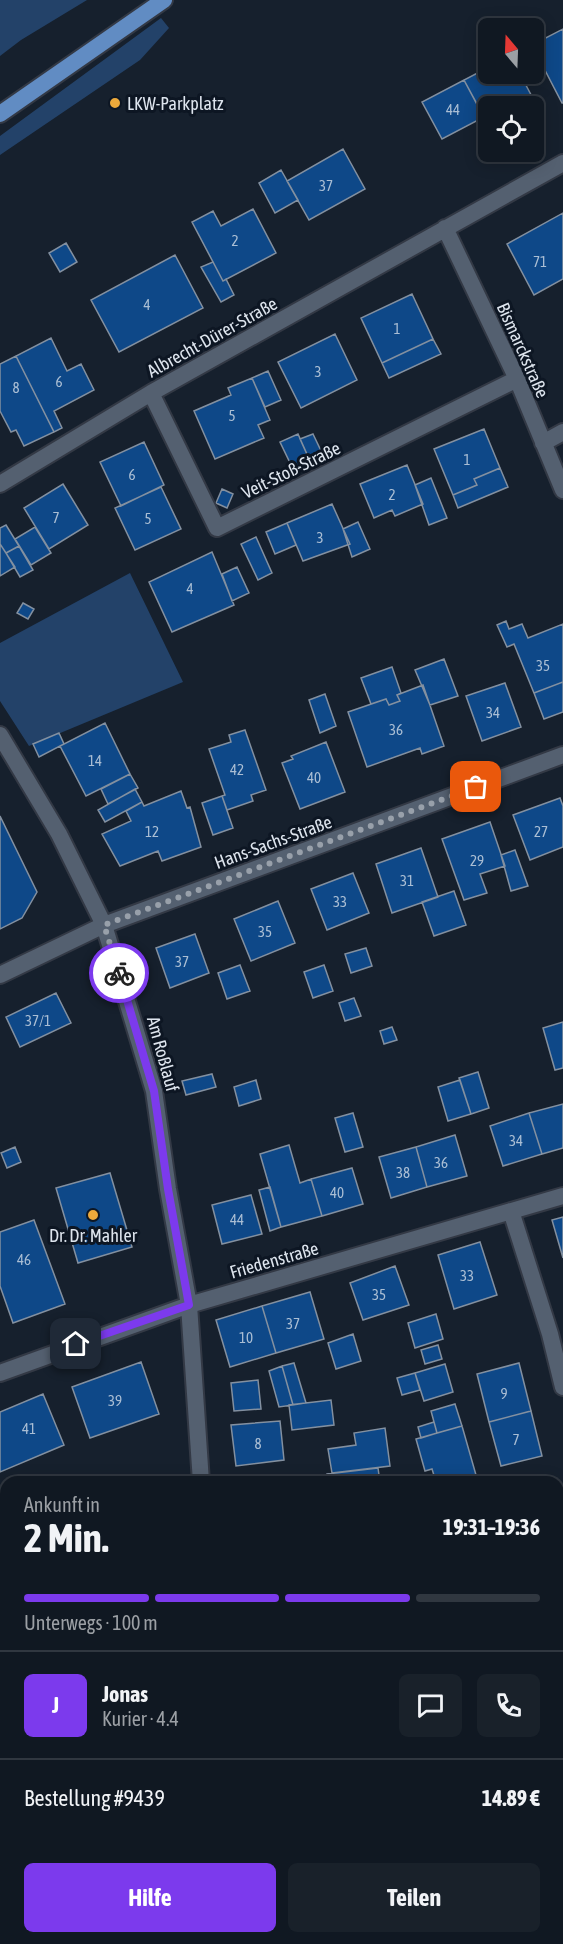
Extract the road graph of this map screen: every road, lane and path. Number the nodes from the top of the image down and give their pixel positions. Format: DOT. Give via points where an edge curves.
graph roads {
  1 [pos="165,0"];
  2 [pos="0,114"];
  3 [pos="563,162"];
  4 [pos="445,228"];
  5 [pos="517,379"];
  6 [pos="151,393"];
  7 [pos="563,432"];
  8 [pos="543,443"];
  9 [pos="0,484"];
  10 [pos="563,490"];
  11 [pos="0,735"];
  12 [pos="563,755"];
  13 [pos="104,925"];
  14 [pos="0,975"];
  15 [pos="563,1196"];
  16 [pos="511,1211"];
  17 [pos="189,1305"];
  18 [pos="0,1373"];
  19 [pos="563,1387"];
  20 [pos="201,1476"];
  1 -- 2 [label="main road"];
  3 -- 4 [label="street, Albrecht-Dürer-Straße"];
  4 -- 5 [label="street, Bismarckstraße"];
  4 -- 6 [label="street, Albrecht-Dürer-Straße"];
  5 -- 6 [label="street, Veit-Stoß-Straße" via="218,528"];
  5 -- 8 [label="street, Bismarckstraße"];
  6 -- 9 [label="street, Albrecht-Dürer-Straße"];
  7 -- 8 [label="street"];
  8 -- 10 [label="street, Bismarckstraße"];
  11 -- 13 [label="street, Am Roßlauf" via="59,834"];
  12 -- 13 [label="street, Hans-Sachs-Straße"];
  13 -- 14 [label="street, Hans-Sachs-Straße"];
  13 -- 17 [label="street, Am Roßlauf" via="154,1091"];
  15 -- 16 [label="street, Friedenstraße"];
  16 -- 17 [label="street, Friedenstraße"];
  16 -- 19 [label="street"];
  17 -- 18 [label="street, Friedenstraße"];
  17 -- 20 [label="street, Am Roßlauf"];
}
